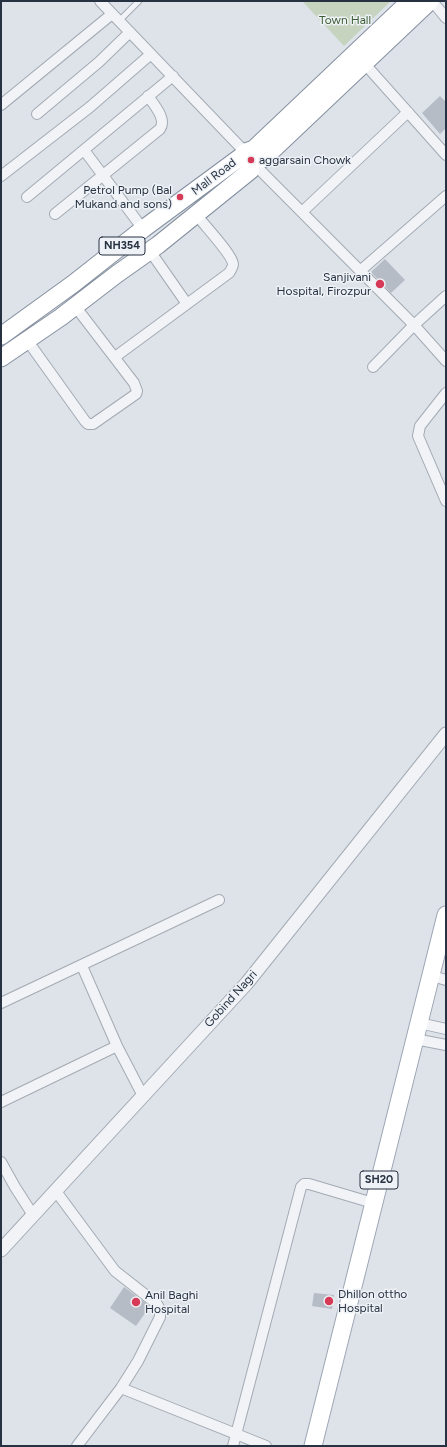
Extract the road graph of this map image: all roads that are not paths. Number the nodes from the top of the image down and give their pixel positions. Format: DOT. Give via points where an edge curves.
graph roads {
  1 [pos="100,1"];
  2 [pos="139,1"];
  3 [pos="410,1"];
  4 [pos="431,1"];
  5 [pos="115,18"];
  6 [pos="446,18"];
  7 [pos="130,32"];
  8 [pos="151,54"];
  9 [pos="364,63"];
  10 [pos="173,76"];
  11 [pos="148,96"];
  12 [pos="1,105"];
  13 [pos="408,112"];
  14 [pos="37,114"];
  15 [pos="84,150"];
  16 [pos="446,155"];
  17 [pos="252,159"];
  18 [pos="1,176"];
  19 [pos="103,176"];
  20 [pos="446,196"];
  21 [pos="26,198"];
  22 [pos="302,212"];
  23 [pos="55,214"];
  24 [pos="196,214"];
  25 [pos="143,229"];
  26 [pos="150,251"];
  27 [pos="360,271"];
  28 [pos="446,296"];
  29 [pos="187,304"];
  30 [pos="75,306"];
  31 [pos="414,325"];
  32 [pos="1,336"];
  33 [pos="27,340"];
  34 [pos="115,357"];
  35 [pos="1,358"];
  36 [pos="446,361"];
  37 [pos="373,367"];
  38 [pos="446,393"];
  39 [pos="446,501"];
  40 [pos="446,734"];
  41 [pos="219,900"];
  42 [pos="446,915"];
  43 [pos="82,966"];
  44 [pos="439,978"];
  45 [pos="1,1004"];
  46 [pos="446,1029"];
  47 [pos="417,1031"];
  48 [pos="117,1046"];
  49 [pos="446,1046"];
  50 [pos="143,1096"];
  51 [pos="1,1102"];
  52 [pos="1,1162"];
  53 [pos="56,1190"];
  54 [pos="374,1203"];
  55 [pos="33,1215"];
  56 [pos="1,1250"];
  57 [pos="121,1388"];
  58 [pos="237,1435"];
  59 [pos="77,1446"];
  60 [pos="234,1446"];
  61 [pos="266,1446"];
  62 [pos="313,1446"];
  1 -- 5 [label="street"];
  2 -- 5 [label="lane"];
  3 -- 17 [label="main road, Mall Road / NH354"];
  4 -- 6 [label="street"];
  4 -- 9 [label="main road, NH354"];
  5 -- 7 [label="street"];
  5 -- 12 [label="street"];
  7 -- 8 [label="street"];
  7 -- 14 [label="street" via="99,62"];
  8 -- 10 [label="street"];
  8 -- 18 [label="street" via="90,108"];
  9 -- 13 [label="street"];
  9 -- 17 [label="main road, NH354"];
  10 -- 11 [label="street"];
  10 -- 17 [label="street"];
  11 -- 15 [label="street"];
  11 -- 19 [label="street" via="161,116 162,126"];
  13 -- 16 [label="street"];
  13 -- 22 [label="street"];
  15 -- 19 [label="street"];
  15 -- 21 [label="street"];
  17 -- 22 [label="street"];
  17 -- 24 [label="main road"];
  17 -- 25 [label="main road, Mall Road / NH354"];
  19 -- 23 [label="street"];
  19 -- 25 [label="street"];
  20 -- 27 [label="street"];
  22 -- 27 [label="street"];
  24 -- 26 [label="main road"];
  24 -- 29 [label="street" via="229,255 233,264 230,273"];
  25 -- 32 [label="main road, Mall Road / NH354"];
  26 -- 29 [label="street"];
  26 -- 30 [label="main road"];
  27 -- 31 [label="street"];
  28 -- 31 [label="street"];
  29 -- 34 [label="street"];
  30 -- 33 [label="main road"];
  30 -- 34 [label="street"];
  31 -- 36 [label="street"];
  31 -- 37 [label="street"];
  33 -- 34 [label="street" via="85,421 91,424 136,394 134,383"];
  33 -- 35 [label="main road"];
  38 -- 39 [label="street" via="418,430 418,436"];
  40 -- 50 [label="street, Gobind Nagri" via="247,983"];
  41 -- 43 [label="street"];
  42 -- 44 [label="main road, SH20"];
  43 -- 45 [label="street"];
  43 -- 48 [label="street"];
  44 -- 47 [label="main road, SH20"];
  46 -- 47 [label="street"];
  47 -- 49 [label="street"];
  47 -- 54 [label="main road, SH20"];
  48 -- 50 [label="street"];
  48 -- 51 [label="street"];
  50 -- 53 [label="street, Gobind Nagri"];
  52 -- 55 [label="street"];
  53 -- 55 [label="street, Gobind Nagri"];
  53 -- 57 [label="street" via="115,1271 157,1304 160,1310 160,1317 148,1343"];
  54 -- 58 [label="street" via="309,1184 301,1187"];
  54 -- 62 [label="main road, SH20"];
  55 -- 56 [label="street, Gobind Nagri"];
  57 -- 58 [label="street"];
  57 -- 59 [label="street"];
  58 -- 60 [label="street"];
  58 -- 61 [label="street"];
}
